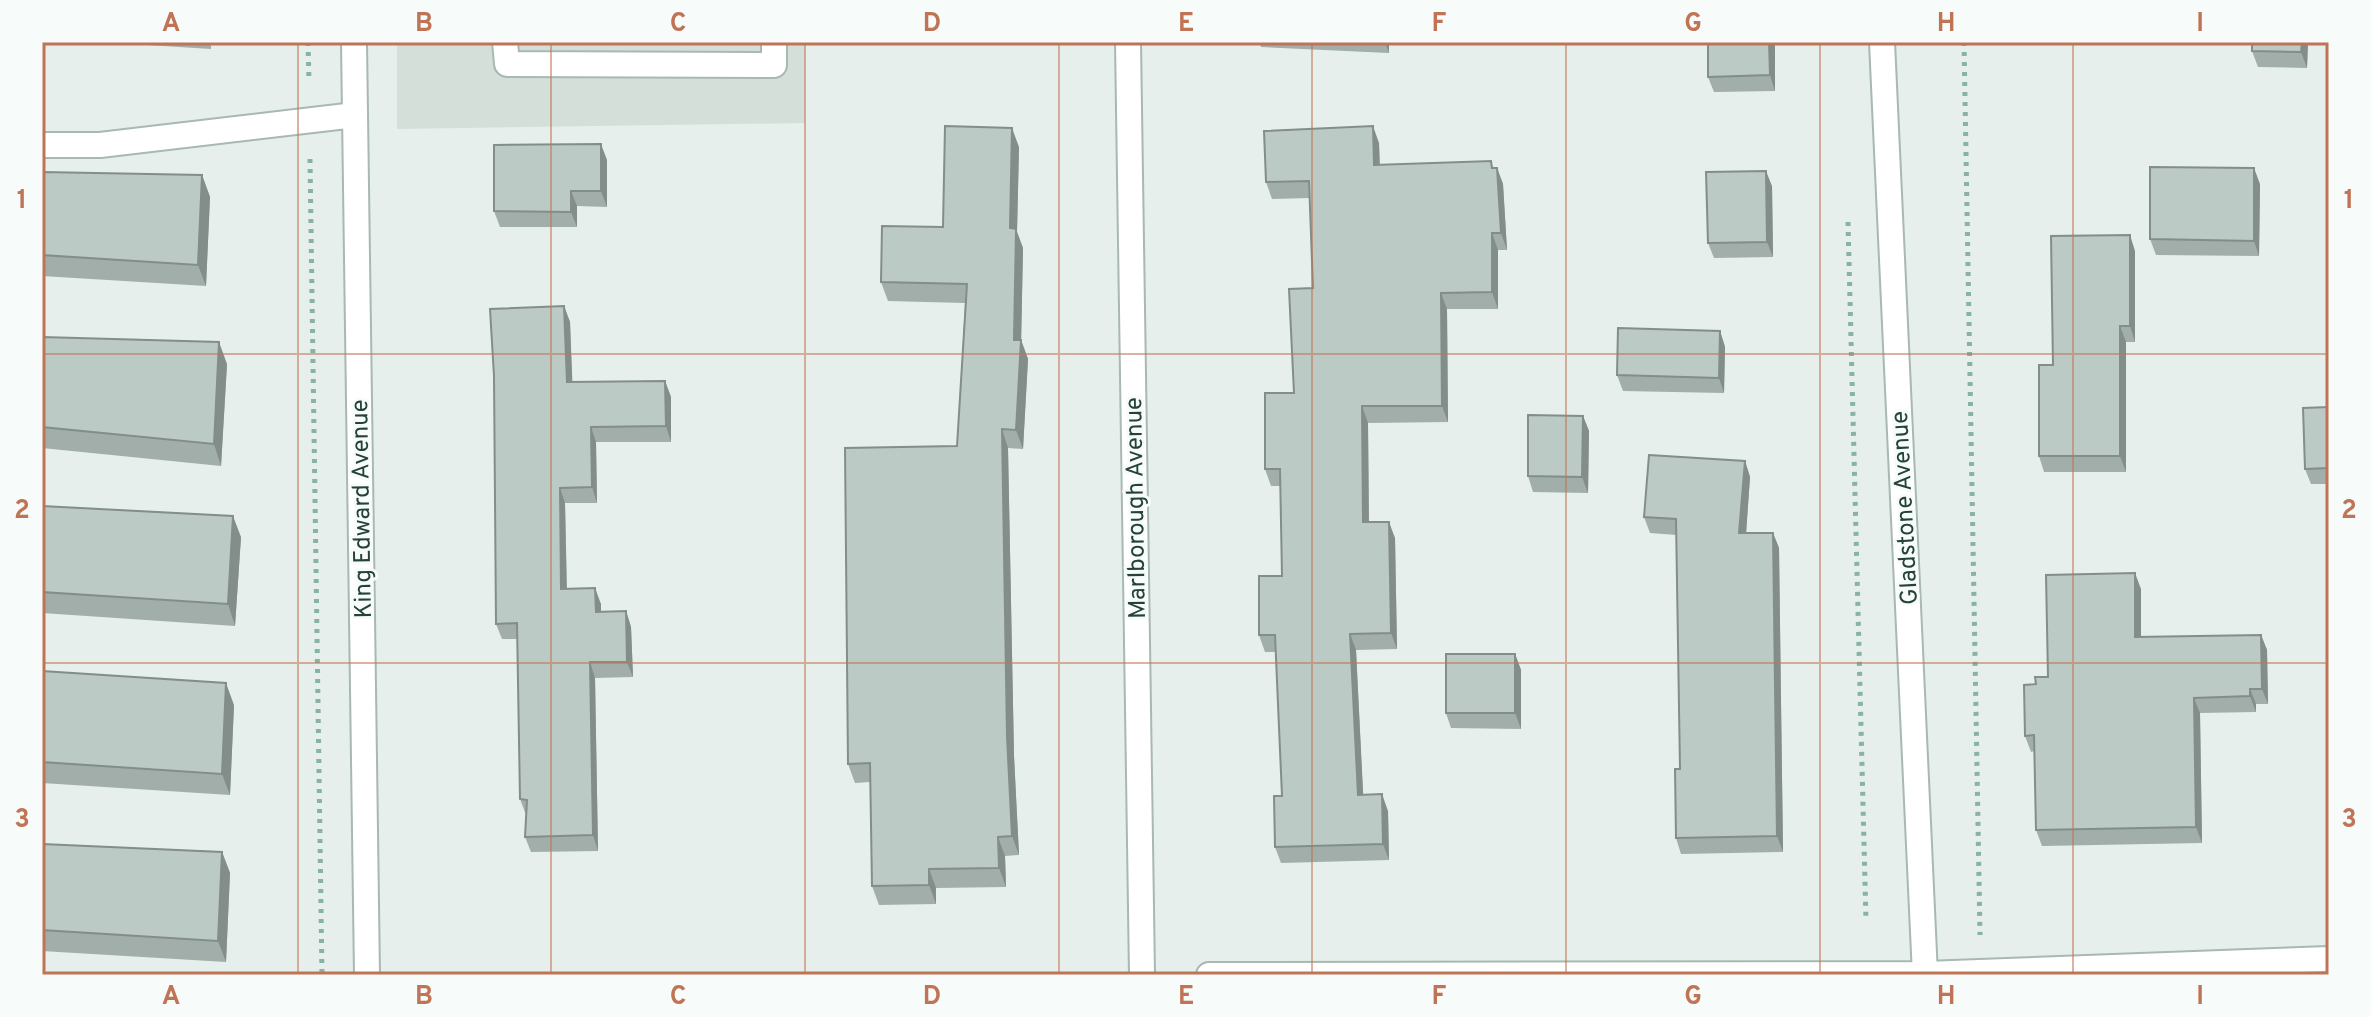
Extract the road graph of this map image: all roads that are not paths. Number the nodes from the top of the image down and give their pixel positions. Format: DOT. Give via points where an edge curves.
graph roads {
  1 [pos="354,42"];
  2 [pos="505,42"];
  3 [pos="774,42"];
  4 [pos="1128,42"];
  5 [pos="1882,42"];
  6 [pos="355,115"];
  7 [pos="42,145"];
  8 [pos="2329,959"];
  9 [pos="1925,974"];
  10 [pos="367,975"];
  11 [pos="1142,975"];
  12 [pos="1209,975"];
  1 -- 6 [label="street, King Edward Avenue"];
  2 -- 3 [label="street" via="507,64 774,65"];
  4 -- 11 [label="street, Marlborough Avenue"];
  5 -- 9 [label="street, Gladstone Avenue"];
  6 -- 7 [label="street" via="100,145"];
  6 -- 10 [label="street, King Edward Avenue"];
  8 -- 9 [label="street"];
  9 -- 12 [label="street"];
}
